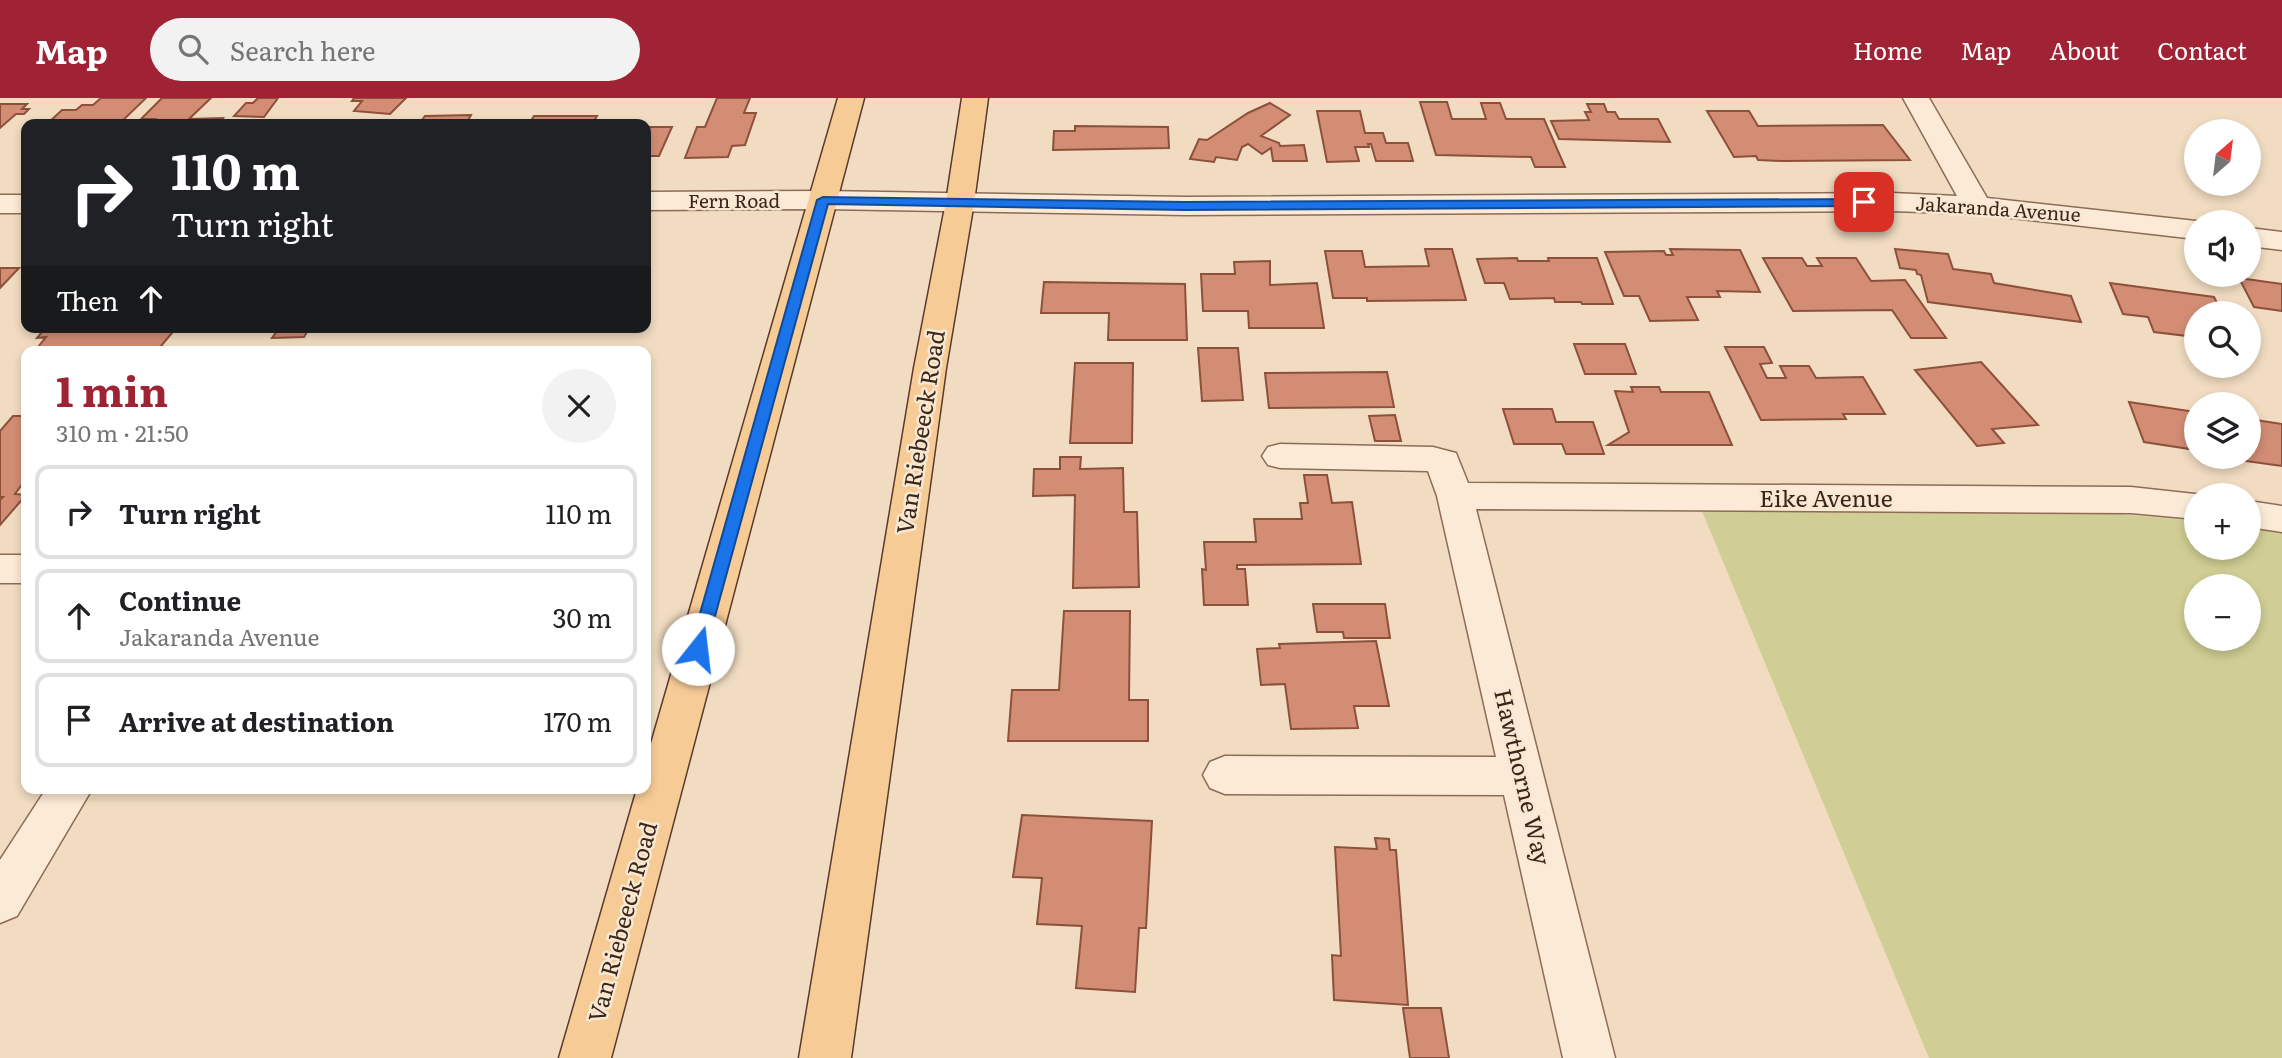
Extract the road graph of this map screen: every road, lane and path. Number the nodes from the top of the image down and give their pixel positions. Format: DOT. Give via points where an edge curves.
graph roads {
  1 [pos="851,98"];
  2 [pos="975,98"];
  3 [pos="1916,98"];
  4 [pos="823,200"];
  5 [pos="651,201"];
  6 [pos="960,202"];
  7 [pos="0,204"];
  8 [pos="21,204"];
  9 [pos="1977,205"];
  10 [pos="2184,229"];
  11 [pos="2261,238"];
  12 [pos="2282,241"];
  13 [pos="1280,456"];
  14 [pos="1455,496"];
  15 [pos="2184,505"];
  16 [pos="2261,516"];
  17 [pos="2282,519"];
  18 [pos="0,569"];
  19 [pos="21,569"];
  20 [pos="1225,775"];
  21 [pos="1522,776"];
  22 [pos="67,794"];
  23 [pos="0,901"];
  24 [pos="585,1058"];
  25 [pos="825,1058"];
  26 [pos="1588,1058"];
  1 -- 4 [label="main road, Van Riebeeck Road"];
  2 -- 6 [label="main road, Van Riebeeck Road"];
  3 -- 9 [label="street"];
  4 -- 5 [label="street, Fern Road"];
  4 -- 6 [label="street, Fern Road"];
  4 -- 24 [label="main road, Van Riebeeck Road"];
  6 -- 9 [label="street, Jakaranda Avenue"];
  6 -- 25 [label="main road, Van Riebeeck Road" via="930,368"];
  7 -- 8 [label="street"];
  9 -- 10 [label="street, Jakaranda Avenue"];
  11 -- 12 [label="street"];
  13 -- 14 [label="street, Hawthorne Way" via="1440,460"];
  14 -- 15 [label="street, Eike Avenue" via="2131,500"];
  14 -- 21 [label="street, Hawthorne Way"];
  16 -- 17 [label="street"];
  18 -- 19 [label="street"];
  20 -- 21 [label="street"];
  21 -- 26 [label="street, Hawthorne Way"];
  22 -- 23 [label="street"];
}
